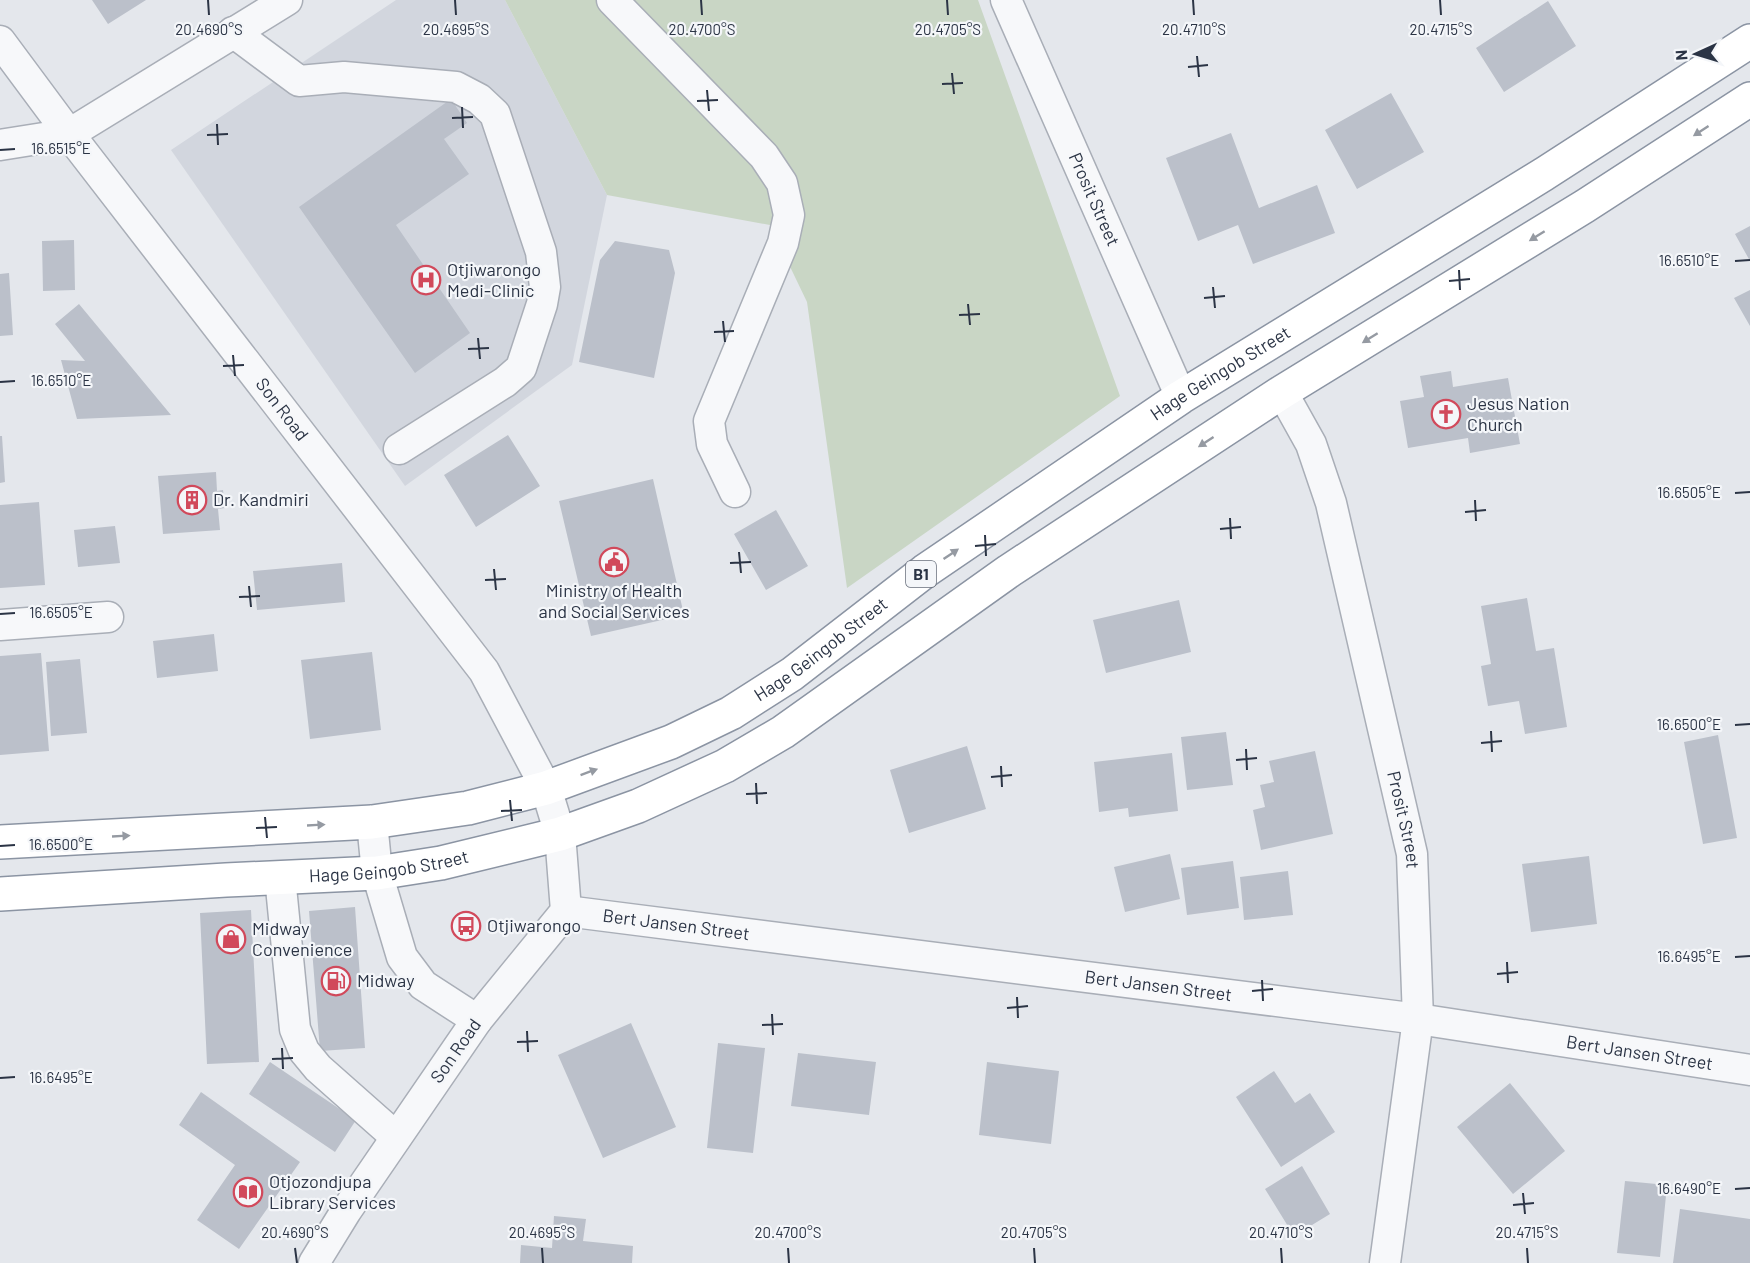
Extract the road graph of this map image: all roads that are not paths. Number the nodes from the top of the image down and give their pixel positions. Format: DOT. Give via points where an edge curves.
graph roads {
  1 [pos="287,0"];
  2 [pos="612,0"];
  3 [pos="1006,0"];
  4 [pos="233,32"];
  5 [pos="0,41"];
  6 [pos="1750,41"];
  7 [pos="1750,99"];
  8 [pos="69,134"];
  9 [pos="0,144"];
  10 [pos="1282,392"];
  11 [pos="1181,397"];
  12 [pos="399,449"];
  13 [pos="735,492"];
  14 [pos="108,617"];
  15 [pos="0,625"];
  16 [pos="546,788"];
  17 [pos="372,822"];
  18 [pos="224,831"];
  19 [pos="560,834"];
  20 [pos="0,842"];
  21 [pos="377,873"];
  22 [pos="280,877"];
  23 [pos="226,880"];
  24 [pos="0,894"];
  25 [pos="566,911"];
  26 [pos="1418,1019"];
  27 [pos="477,1020"];
  28 [pos="1750,1070"];
  29 [pos="396,1137"];
  30 [pos="314,1263"];
  31 [pos="1385,1263"];
  1 -- 4 [label="street"];
  2 -- 13 [label="street" via="764,156 782,183 789,215 783,243 709,421 712,444"];
  3 -- 11 [label="street, Prosit Street"];
  4 -- 8 [label="street"];
  4 -- 12 [label="street" via="299,81 344,77 456,87 479,99 495,114 541,252 545,287 542,304 521,368"];
  5 -- 8 [label="street, Son Road"];
  6 -- 11 [label="highway, Hage Geingob Street / B1" via="1544,174"];
  7 -- 10 [label="highway, Hage Geingob Street, one-way" via="1585,206"];
  8 -- 9 [label="street"];
  8 -- 16 [label="street, Son Road" via="484,671"];
  10 -- 19 [label="highway, Hage Geingob Street, one-way" via="1009,571 783,732 725,766 649,801"];
  10 -- 26 [label="street, Prosit Street" via="1311,444 1331,503 1412,854"];
  16 -- 11 [label="highway, Hage Geingob Street / B1, one-way" via="671,742 731,713 792,674 926,571"];
  14 -- 15 [label="street"];
  16 -- 17 [label="highway, Hage Geingob Street / B1" via="468,808"];
  16 -- 19 [label="street, Son Road"];
  18 -- 17 [label="highway, Hage Geingob Street / B1, one-way"];
  17 -- 21 [label="street"];
  20 -- 18 [label="highway, Hage Geingob Street / B1, one-way"];
  18 -- 23 [label="highway"];
  19 -- 21 [label="highway, Hage Geingob Street" via="441,863"];
  19 -- 25 [label="street"];
  21 -- 22 [label="highway, Hage Geingob Street"];
  21 -- 27 [label="street" via="402,957 423,985"];
  22 -- 23 [label="highway, Hage Geingob Street"];
  22 -- 29 [label="street" via="295,1029 304,1052"];
  23 -- 24 [label="highway, Hage Geingob Street"];
  25 -- 26 [label="street, Bert Jansen Street"];
  25 -- 27 [label="street, Son Road"];
  26 -- 28 [label="street, Bert Jansen Street"];
  26 -- 31 [label="street, Prosit Street"];
  27 -- 29 [label="street, Son Road"];
  29 -- 30 [label="street, Son Road"];
}
